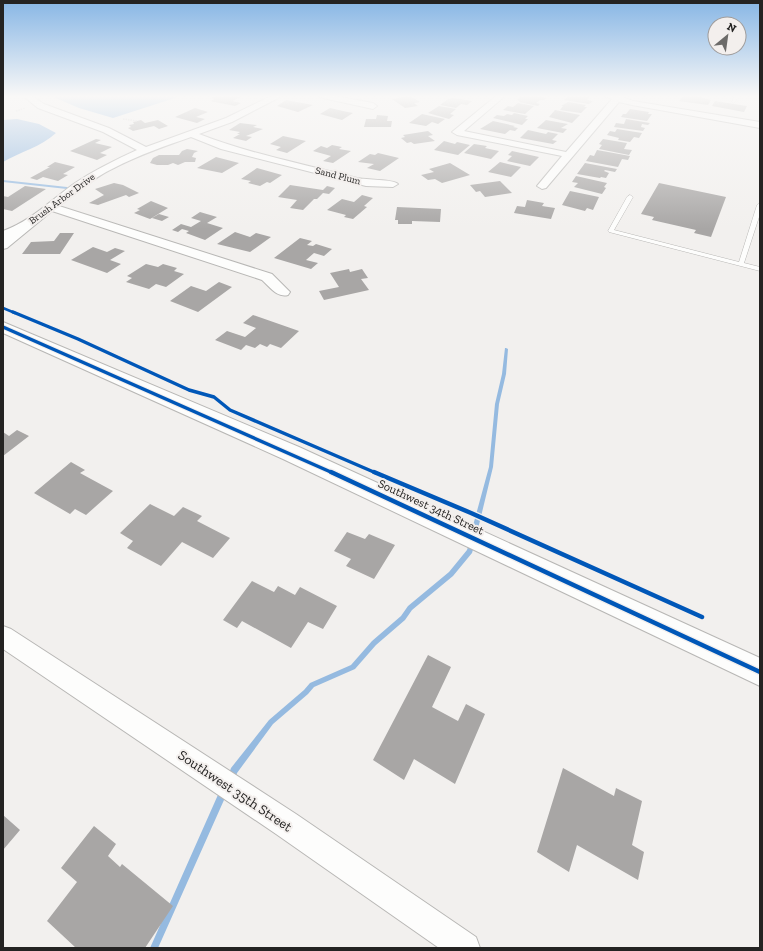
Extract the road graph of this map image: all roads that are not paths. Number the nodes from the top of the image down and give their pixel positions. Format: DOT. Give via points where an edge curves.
graph roads {
  1 [pos="126,140"];
  2 [pos="173,140"];
  3 [pos="208,140"];
  4 [pos="498,140"];
  5 [pos="581,140"];
  6 [pos="145,150"];
  7 [pos="569,155"];
  8 [pos="394,184"];
  9 [pos="542,186"];
  10 [pos="630,197"];
  11 [pos="760,204"];
  12 [pos="50,208"];
  13 [pos="23,228"];
  14 [pos="751,231"];
  15 [pos="760,233"];
  16 [pos="3,236"];
  17 [pos="3,245"];
  18 [pos="741,264"];
  19 [pos="760,269"];
  20 [pos="283,292"];
  21 [pos="3,327"];
  22 [pos="3,636"];
  23 [pos="760,672"];
  24 [pos="465,948"];
  1 -- 6 [label="street"];
  2 -- 6 [label="street, Brush Arbor Drive"];
  3 -- 8 [label="street, Sand Plum" via="224,147 366,183"];
  4 -- 7 [label="street"];
  5 -- 7 [label="street"];
  6 -- 12 [label="street, Brush Arbor Drive" via="94,175"];
  7 -- 9 [label="street"];
  10 -- 18 [label="lane" via="611,231"];
  11 -- 14 [label="lane"];
  12 -- 13 [label="street, Brush Arbor Drive"];
  12 -- 20 [label="street" via="267,277"];
  13 -- 16 [label="street, Brush Arbor Drive"];
  13 -- 17 [label="street, Brush Arbor Drive"];
  14 -- 15 [label="lane"];
  14 -- 18 [label="lane"];
  18 -- 19 [label="lane"];
  21 -- 23 [label="street, Southwest 34th Street" via="291,453"];
  22 -- 24 [label="street, Southwest 35th Street" via="286,824"];
}
